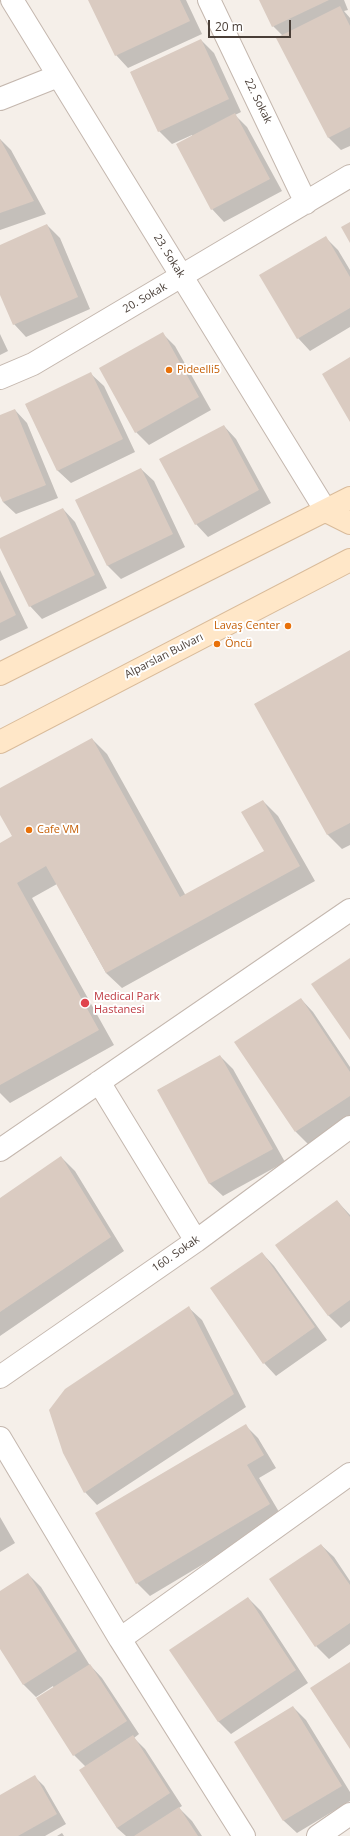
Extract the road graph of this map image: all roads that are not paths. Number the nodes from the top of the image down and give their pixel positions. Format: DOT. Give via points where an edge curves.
graph roads {
  1 [pos="12,0"];
  2 [pos="209,0"];
  3 [pos="58,76"];
  4 [pos="0,99"];
  5 [pos="350,176"];
  6 [pos="306,203"];
  7 [pos="182,277"];
  8 [pos="0,378"];
  9 [pos="350,498"];
  10 [pos="326,512"];
  11 [pos="350,523"];
  12 [pos="350,560"];
  13 [pos="0,674"];
  14 [pos="0,742"];
  15 [pos="350,910"];
  16 [pos="100,1082"];
  17 [pos="350,1127"];
  18 [pos="0,1150"];
  19 [pos="196,1241"];
  20 [pos="0,1377"];
  21 [pos="0,1438"];
  22 [pos="350,1474"];
  23 [pos="120,1639"];
  24 [pos="350,1814"];
  25 [pos="244,1836"];
  26 [pos="318,1836"];
  1 -- 3 [label="street, 23. Sokak"];
  2 -- 6 [label="street, 22. Sokak"];
  3 -- 4 [label="street"];
  3 -- 7 [label="street, 23. Sokak"];
  5 -- 6 [label="street, 20. Sokak"];
  6 -- 7 [label="street, 20. Sokak"];
  7 -- 8 [label="street, 20. Sokak" via="33,364"];
  7 -- 10 [label="street, 23. Sokak"];
  9 -- 10 [label="main road"];
  10 -- 11 [label="main road"];
  10 -- 13 [label="main road"];
  12 -- 14 [label="main road, Alparslan Bulvarı"];
  15 -- 16 [label="street"];
  16 -- 18 [label="street"];
  16 -- 19 [label="street"];
  17 -- 19 [label="street, 160. Sokak"];
  19 -- 20 [label="street, 160. Sokak"];
  21 -- 23 [label="street"];
  22 -- 23 [label="street"];
  23 -- 25 [label="street"];
  24 -- 26 [label="street"];
}
